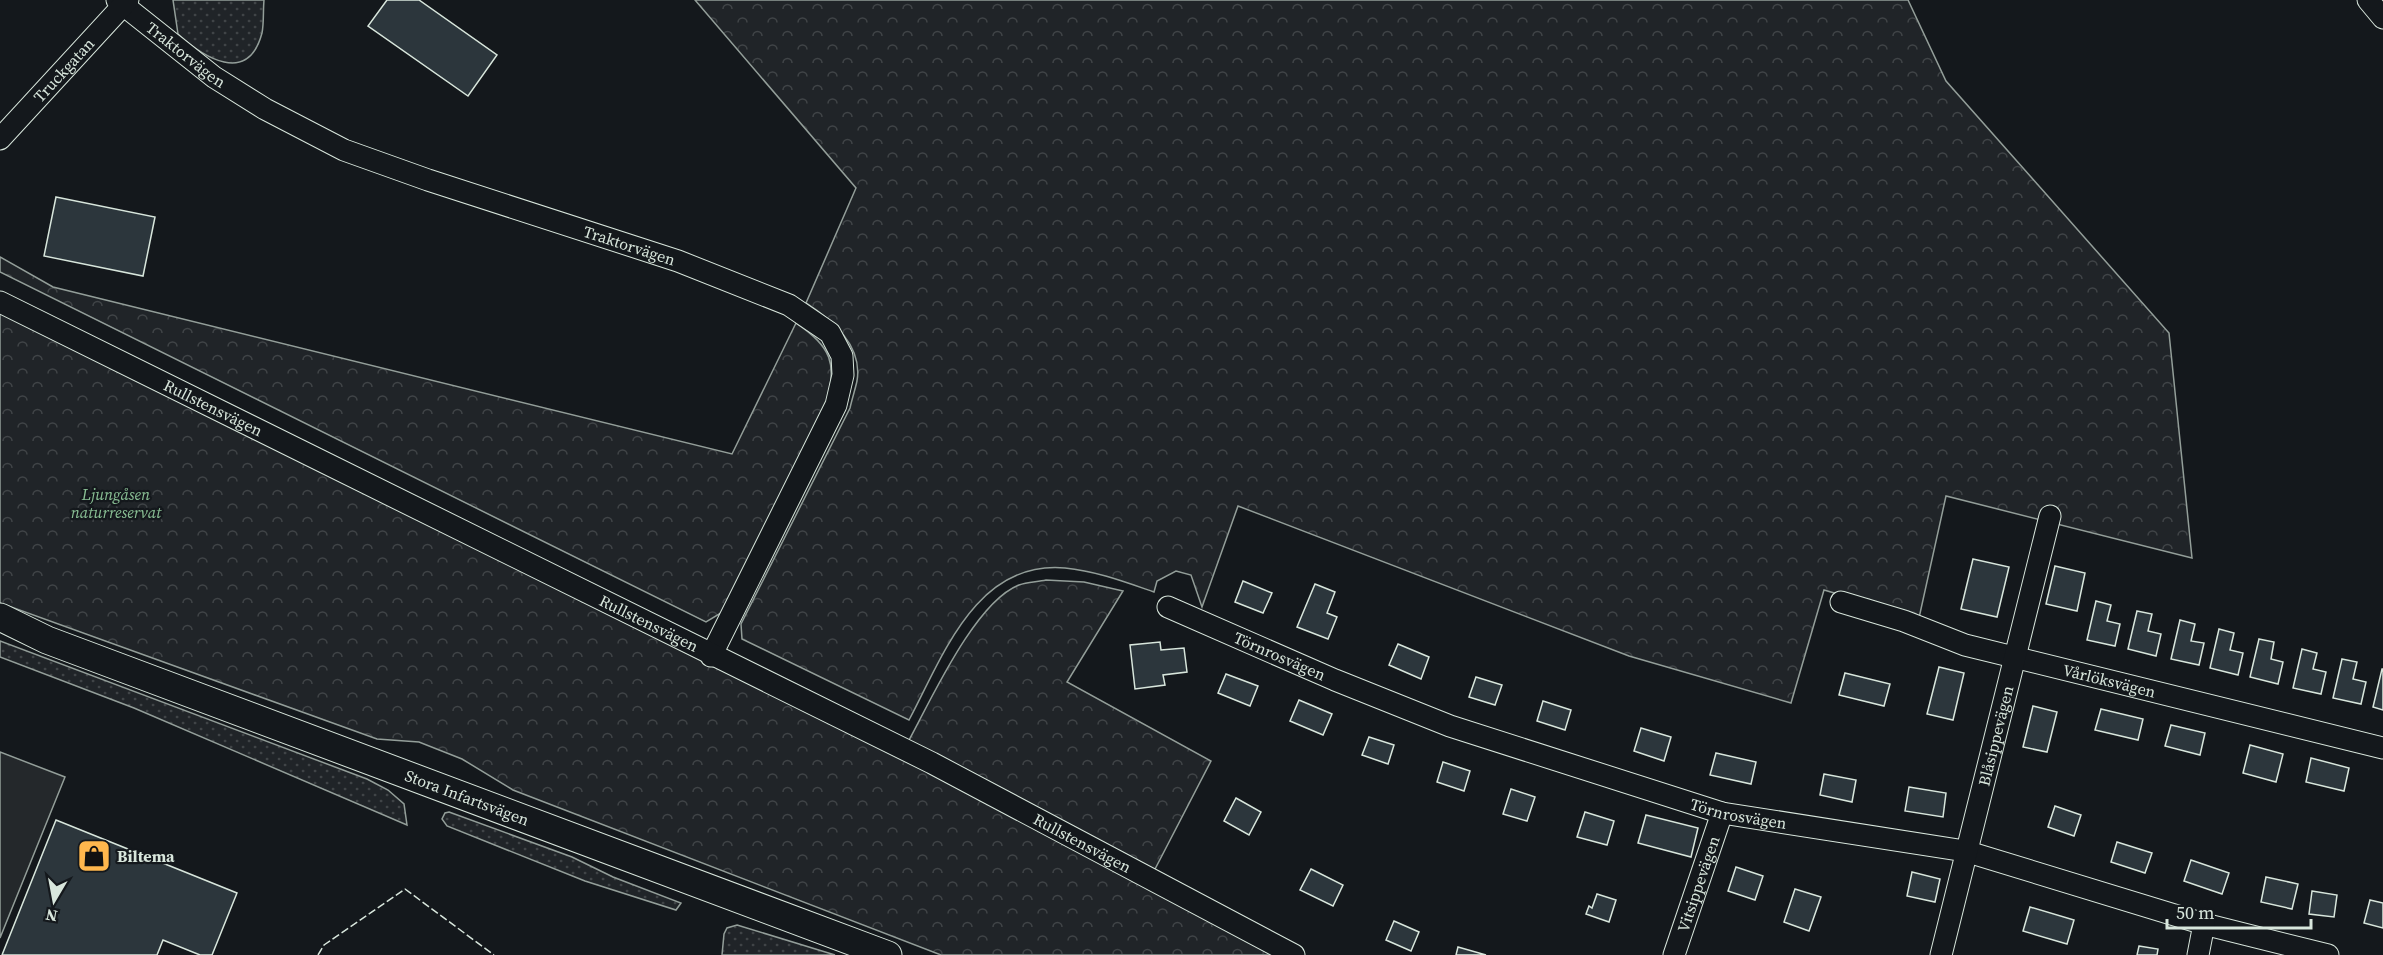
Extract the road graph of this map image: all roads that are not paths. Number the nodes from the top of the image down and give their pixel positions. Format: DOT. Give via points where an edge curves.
graph roads {
  1 [pos="2368,0"];
  2 [pos="122,2"];
  3 [pos="2383,18"];
  4 [pos="0,139"];
  5 [pos="0,302"];
  6 [pos="2050,516"];
  7 [pos="1841,602"];
  8 [pos="1168,606"];
  9 [pos="0,617"];
  10 [pos="0,629"];
  11 [pos="47,640"];
  12 [pos="711,656"];
  13 [pos="2016,658"];
  14 [pos="2383,748"];
  15 [pos="1722,813"];
  16 [pos="1965,851"];
  17 [pos="2204,924"];
  18 [pos="888,955"];
  19 [pos="1294,955"];
  20 [pos="1674,955"];
  21 [pos="1941,955"];
  22 [pos="2198,955"];
  23 [pos="2328,955"];
  1 -- 3 [label="street"];
  2 -- 4 [label="street, Truckgatan"];
  2 -- 12 [label="street, Traktorvägen" via="214,77 344,150 678,261 789,305 830,333 842,356 843,375 836,405"];
  5 -- 12 [label="street, Rullstensvägen"];
  6 -- 13 [label="street, Blåsippevägen"];
  7 -- 13 [label="street, Vårlöksvägen" via="1965,645"];
  8 -- 15 [label="street, Törnrosvägen" via="1450,726"];
  9 -- 11 [label="main road, Stora Infartsvägen"];
  10 -- 11 [label="main road, Stora Infartsvägen"];
  11 -- 18 [label="main road, Stora Infartsvägen"];
  12 -- 19 [label="street, Rullstensvägen" via="932,763"];
  13 -- 14 [label="street, Vårlöksvägen"];
  13 -- 16 [label="street, Blåsippevägen"];
  15 -- 16 [label="street, Törnrosvägen"];
  15 -- 20 [label="street, Vitsippevägen"];
  16 -- 17 [label="street, Törnrosvägen"];
  16 -- 21 [label="street, Blåsippevägen"];
  17 -- 22 [label="street"];
  17 -- 23 [label="street, Törnrosvägen"];
}
